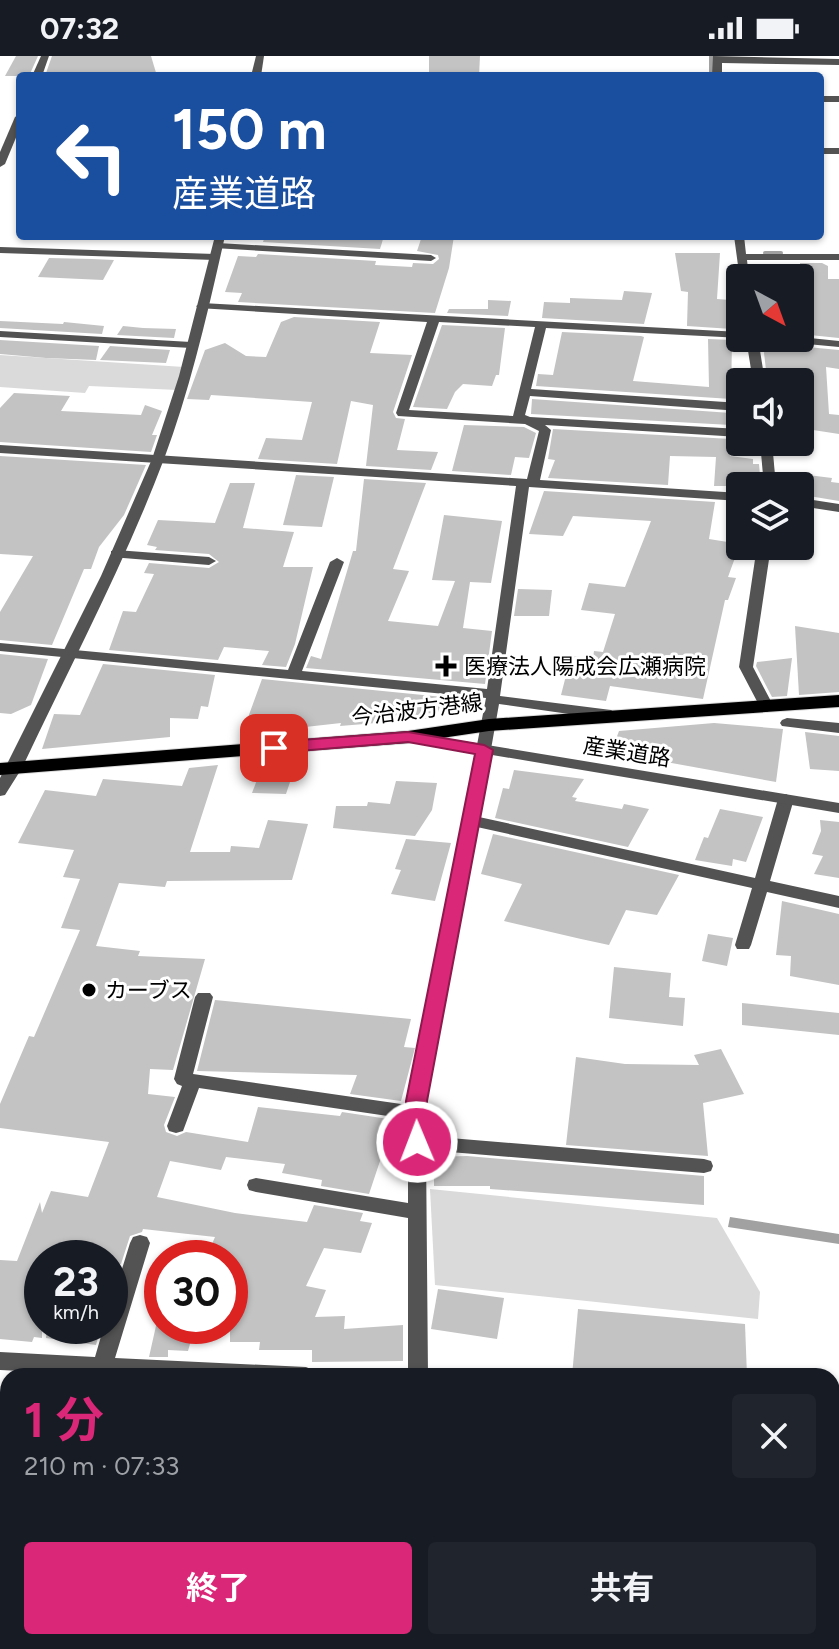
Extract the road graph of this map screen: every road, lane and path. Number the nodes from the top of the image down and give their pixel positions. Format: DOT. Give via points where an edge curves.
graph roads {
  1 [pos="717,58"];
  2 [pos="839,62"];
  3 [pos="16,124"];
  4 [pos="4,144"];
  5 [pos="0,164"];
  6 [pos="740,240"];
  7 [pos="218,246"];
  8 [pos="0,250"];
  9 [pos="742,257"];
  10 [pos="839,257"];
  11 [pos="431,258"];
  12 [pos="743,264"];
  13 [pos="202,306"];
  14 [pos="434,319"];
  15 [pos="541,324"];
  16 [pos="0,334"];
  17 [pos="726,334"];
  18 [pos="814,342"];
  19 [pos="839,344"];
  20 [pos="191,345"];
  21 [pos="525,392"];
  22 [pos="726,406"];
  23 [pos="527,420"];
  24 [pos="726,432"];
  25 [pos="0,449"];
  26 [pos="158,459"];
  27 [pos="528,482"];
  28 [pos="726,496"];
  29 [pos="814,504"];
  30 [pos="839,508"];
  31 [pos="116,554"];
  32 [pos="762,560"];
  33 [pos="209,561"];
  34 [pos="337,562"];
  35 [pos="0,647"];
  36 [pos="68,653"];
  37 [pos="294,674"];
  38 [pos="493,697"];
  39 [pos="839,701"];
  40 [pos="767,707"];
  41 [pos="620,717"];
  42 [pos="787,723"];
  43 [pos="489,725"];
  44 [pos="839,728"];
  45 [pos="408,737"];
  46 [pos="484,750"];
  47 [pos="7,768"];
  48 [pos="0,791"];
  49 [pos="786,799"];
  50 [pos="839,808"];
  51 [pos="472,821"];
  52 [pos="761,885"];
  53 [pos="839,902"];
  54 [pos="743,945"];
  55 [pos="204,997"];
  56 [pos="193,1081"];
  57 [pos="417,1113"];
  58 [pos="176,1126"];
  59 [pos="417,1142"];
  60 [pos="704,1166"];
  61 [pos="256,1185"];
  62 [pos="417,1212"];
  63 [pos="140,1243"];
  64 [pos="0,1361"];
  65 [pos="102,1366"];
  66 [pos="143,1368"];
  67 [pos="418,1368"];
  1 -- 2 [label="street"];
  3 -- 4 [label="street"];
  4 -- 5 [label="street"];
  6 -- 9 [label="street"];
  7 -- 8 [label="street"];
  7 -- 11 [label="street"];
  7 -- 13 [label="street"];
  9 -- 10 [label="street"];
  9 -- 12 [label="street"];
  13 -- 14 [label="street"];
  13 -- 20 [label="street"];
  14 -- 15 [label="street"];
  14 -- 23 [label="street" via="402,413"];
  15 -- 17 [label="street"];
  15 -- 21 [label="street"];
  16 -- 20 [label="street"];
  18 -- 19 [label="street"];
  20 -- 26 [label="street"];
  21 -- 22 [label="street"];
  21 -- 23 [label="street" via="519,416"];
  23 -- 24 [label="street"];
  23 -- 27 [label="street" via="545,430"];
  25 -- 26 [label="street"];
  26 -- 27 [label="street"];
  26 -- 31 [label="street"];
  27 -- 28 [label="street"];
  27 -- 38 [label="street"];
  29 -- 30 [label="street"];
  31 -- 33 [label="street"];
  31 -- 36 [label="street"];
  32 -- 40 [label="street" via="746,667"];
  34 -- 37 [label="street"];
  35 -- 36 [label="street"];
  36 -- 37 [label="street"];
  36 -- 47 [label="street"];
  37 -- 38 [label="street"];
  38 -- 41 [label="street"];
  38 -- 43 [label="street"];
  39 -- 40 [label="main road, 今治波方港線"];
  40 -- 41 [label="main road, 今治波方港線"];
  41 -- 43 [label="main road, 今治波方港線"];
  42 -- 44 [label="street"];
  43 -- 45 [label="main road, 今治波方港線"];
  43 -- 46 [label="street"];
  45 -- 46 [label="street, 産業道路"];
  45 -- 47 [label="main road, 今治波方港線"];
  46 -- 49 [label="street, 産業道路"];
  46 -- 51 [label="street"];
  47 -- 48 [label="street"];
  49 -- 50 [label="street, 産業道路"];
  49 -- 52 [label="street"];
  51 -- 52 [label="street"];
  51 -- 57 [label="street"];
  52 -- 53 [label="street"];
  52 -- 54 [label="street"];
  55 -- 56 [label="street" via="183,1079"];
  56 -- 57 [label="street"];
  56 -- 58 [label="street"];
  57 -- 59 [label="street"];
  59 -- 60 [label="street"];
  59 -- 62 [label="street"];
  61 -- 62 [label="street"];
  62 -- 67 [label="street"];
  63 -- 65 [label="street"];
  64 -- 65 [label="street"];
  65 -- 66 [label="street"];
}
